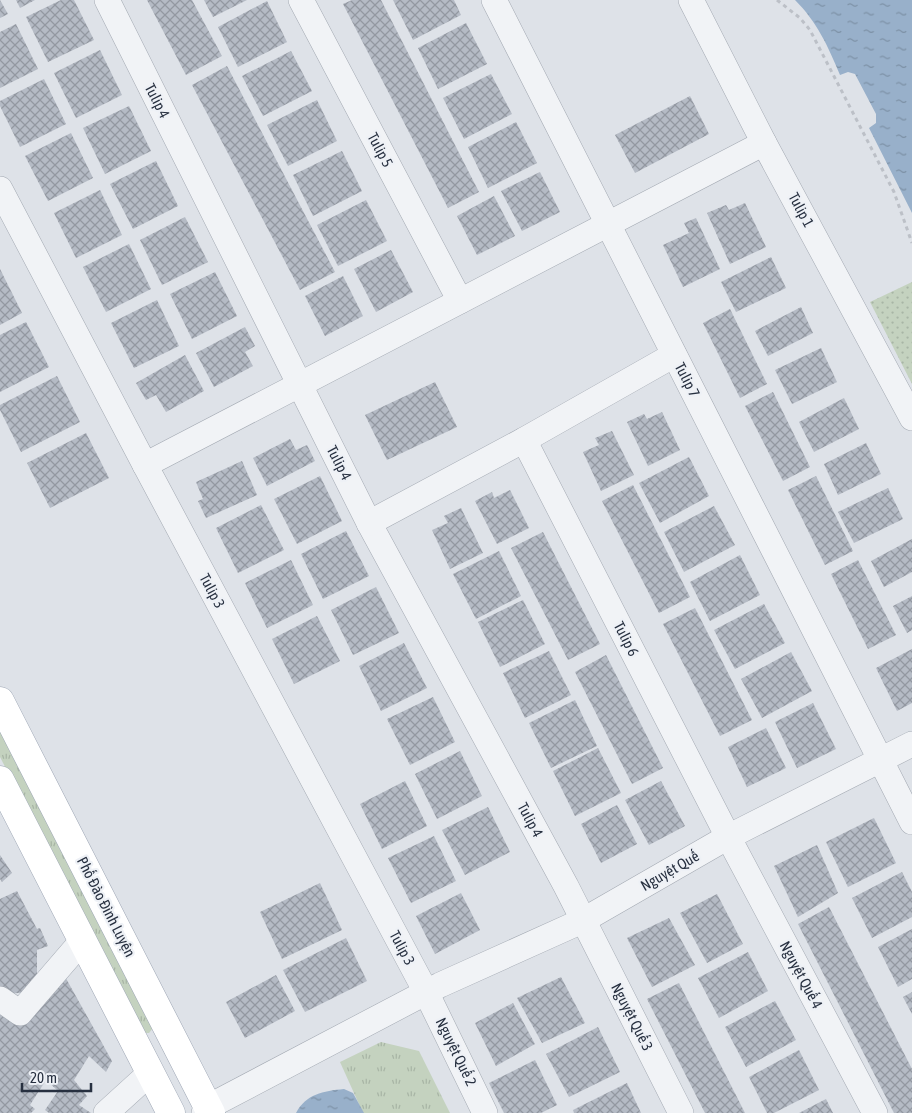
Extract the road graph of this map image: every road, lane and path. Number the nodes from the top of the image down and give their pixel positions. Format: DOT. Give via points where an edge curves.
graph roads {
  1 [pos="106,0"];
  2 [pos="301,0"];
  3 [pos="494,0"];
  4 [pos="691,0"];
  5 [pos="777,0"];
  6 [pos="764,143"];
  7 [pos="0,189"];
  8 [pos="607,224"];
  9 [pos="912,243"];
  10 [pos="460,301"];
  11 [pos="674,354"];
  12 [pos="299,384"];
  13 [pos="912,418"];
  14 [pos="524,440"];
  15 [pos="144,465"];
  16 [pos="369,523"];
  17 [pos="0,701"];
  18 [pos="912,744"];
  19 [pos="880,760"];
  20 [pos="0,780"];
  21 [pos="912,822"];
  22 [pos="728,837"];
  23 [pos="582,921"];
  24 [pos="82,941"];
  25 [pos="426,992"];
  26 [pos="0,999"];
  27 [pos="150,1073"];
  28 [pos="208,1111"];
  29 [pos="106,1113"];
  30 [pos="171,1113"];
  31 [pos="485,1113"];
  32 [pos="681,1113"];
  33 [pos="875,1113"];
  1 -- 12 [label="street, Tulip 4"];
  2 -- 10 [label="street, Tulip 5"];
  3 -- 8 [label="street, Tulip 7"];
  4 -- 6 [label="street, Tulip 1"];
  5 -- 9 [label="path" via="810,30 894,192"];
  6 -- 8 [label="street"];
  6 -- 13 [label="street, Tulip 1"];
  7 -- 15 [label="street, Tulip 3"];
  8 -- 10 [label="street"];
  8 -- 11 [label="street, Tulip 7"];
  10 -- 12 [label="street"];
  11 -- 14 [label="street"];
  11 -- 19 [label="street, Tulip 7"];
  12 -- 15 [label="street"];
  12 -- 16 [label="street, Tulip 4"];
  14 -- 16 [label="street"];
  14 -- 22 [label="street, Tulip 6"];
  15 -- 25 [label="street, Tulip 3"];
  16 -- 23 [label="street, Tulip 4"];
  17 -- 28 [label="main road, Phố Đào Đình Luyện"];
  18 -- 19 [label="street, Nguyệt Quế"];
  19 -- 21 [label="street, Tulip 7"];
  19 -- 22 [label="street, Nguyệt Quế"];
  20 -- 24 [label="main road"];
  22 -- 23 [label="street, Nguyệt Quế"];
  22 -- 33 [label="street, Nguyệt Quế 4"];
  23 -- 25 [label="street, Nguyệt Quế"];
  23 -- 32 [label="street, Nguyệt Quế 3"];
  24 -- 26 [label="street" via="20,1013"];
  24 -- 27 [label="main road"];
  25 -- 28 [label="street, Nguyệt Quế"];
  25 -- 31 [label="street, Nguyệt Quế 2"];
  27 -- 29 [label="street"];
  27 -- 30 [label="main road"];
}
